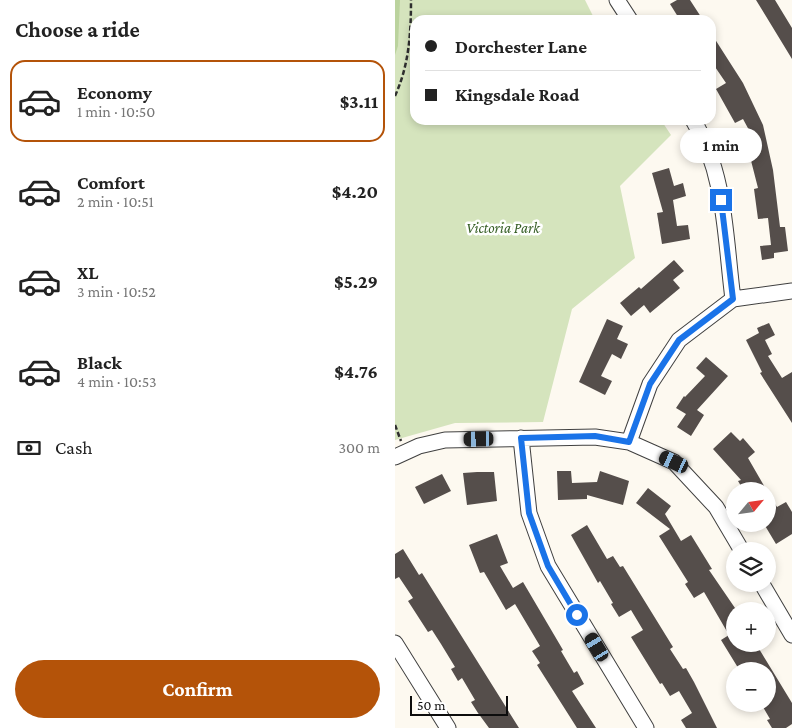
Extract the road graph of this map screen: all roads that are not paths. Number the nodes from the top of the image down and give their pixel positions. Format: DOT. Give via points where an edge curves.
graph roads {
  1 [pos="617,0"];
  2 [pos="627,15"];
  3 [pos="696,125"];
  4 [pos="792,291"];
  5 [pos="733,299"];
  6 [pos="521,438"];
  7 [pos="629,442"];
  8 [pos="395,457"];
  9 [pos="737,542"];
  10 [pos="767,592"];
  11 [pos="792,635"];
  12 [pos="395,643"];
  13 [pos="447,728"];
  14 [pos="646,728"];
  1 -- 2 [label="street"];
  3 -- 5 [label="street" via="717,173"];
  4 -- 5 [label="street"];
  5 -- 7 [label="street" via="679,340 650,384"];
  6 -- 7 [label="street" via="595,436"];
  6 -- 8 [label="street" via="445,440 419,446"];
  6 -- 14 [label="street" via="529,513 548,566"];
  7 -- 9 [label="street" via="674,462 716,507"];
  10 -- 11 [label="street"];
  12 -- 13 [label="street"];
}
